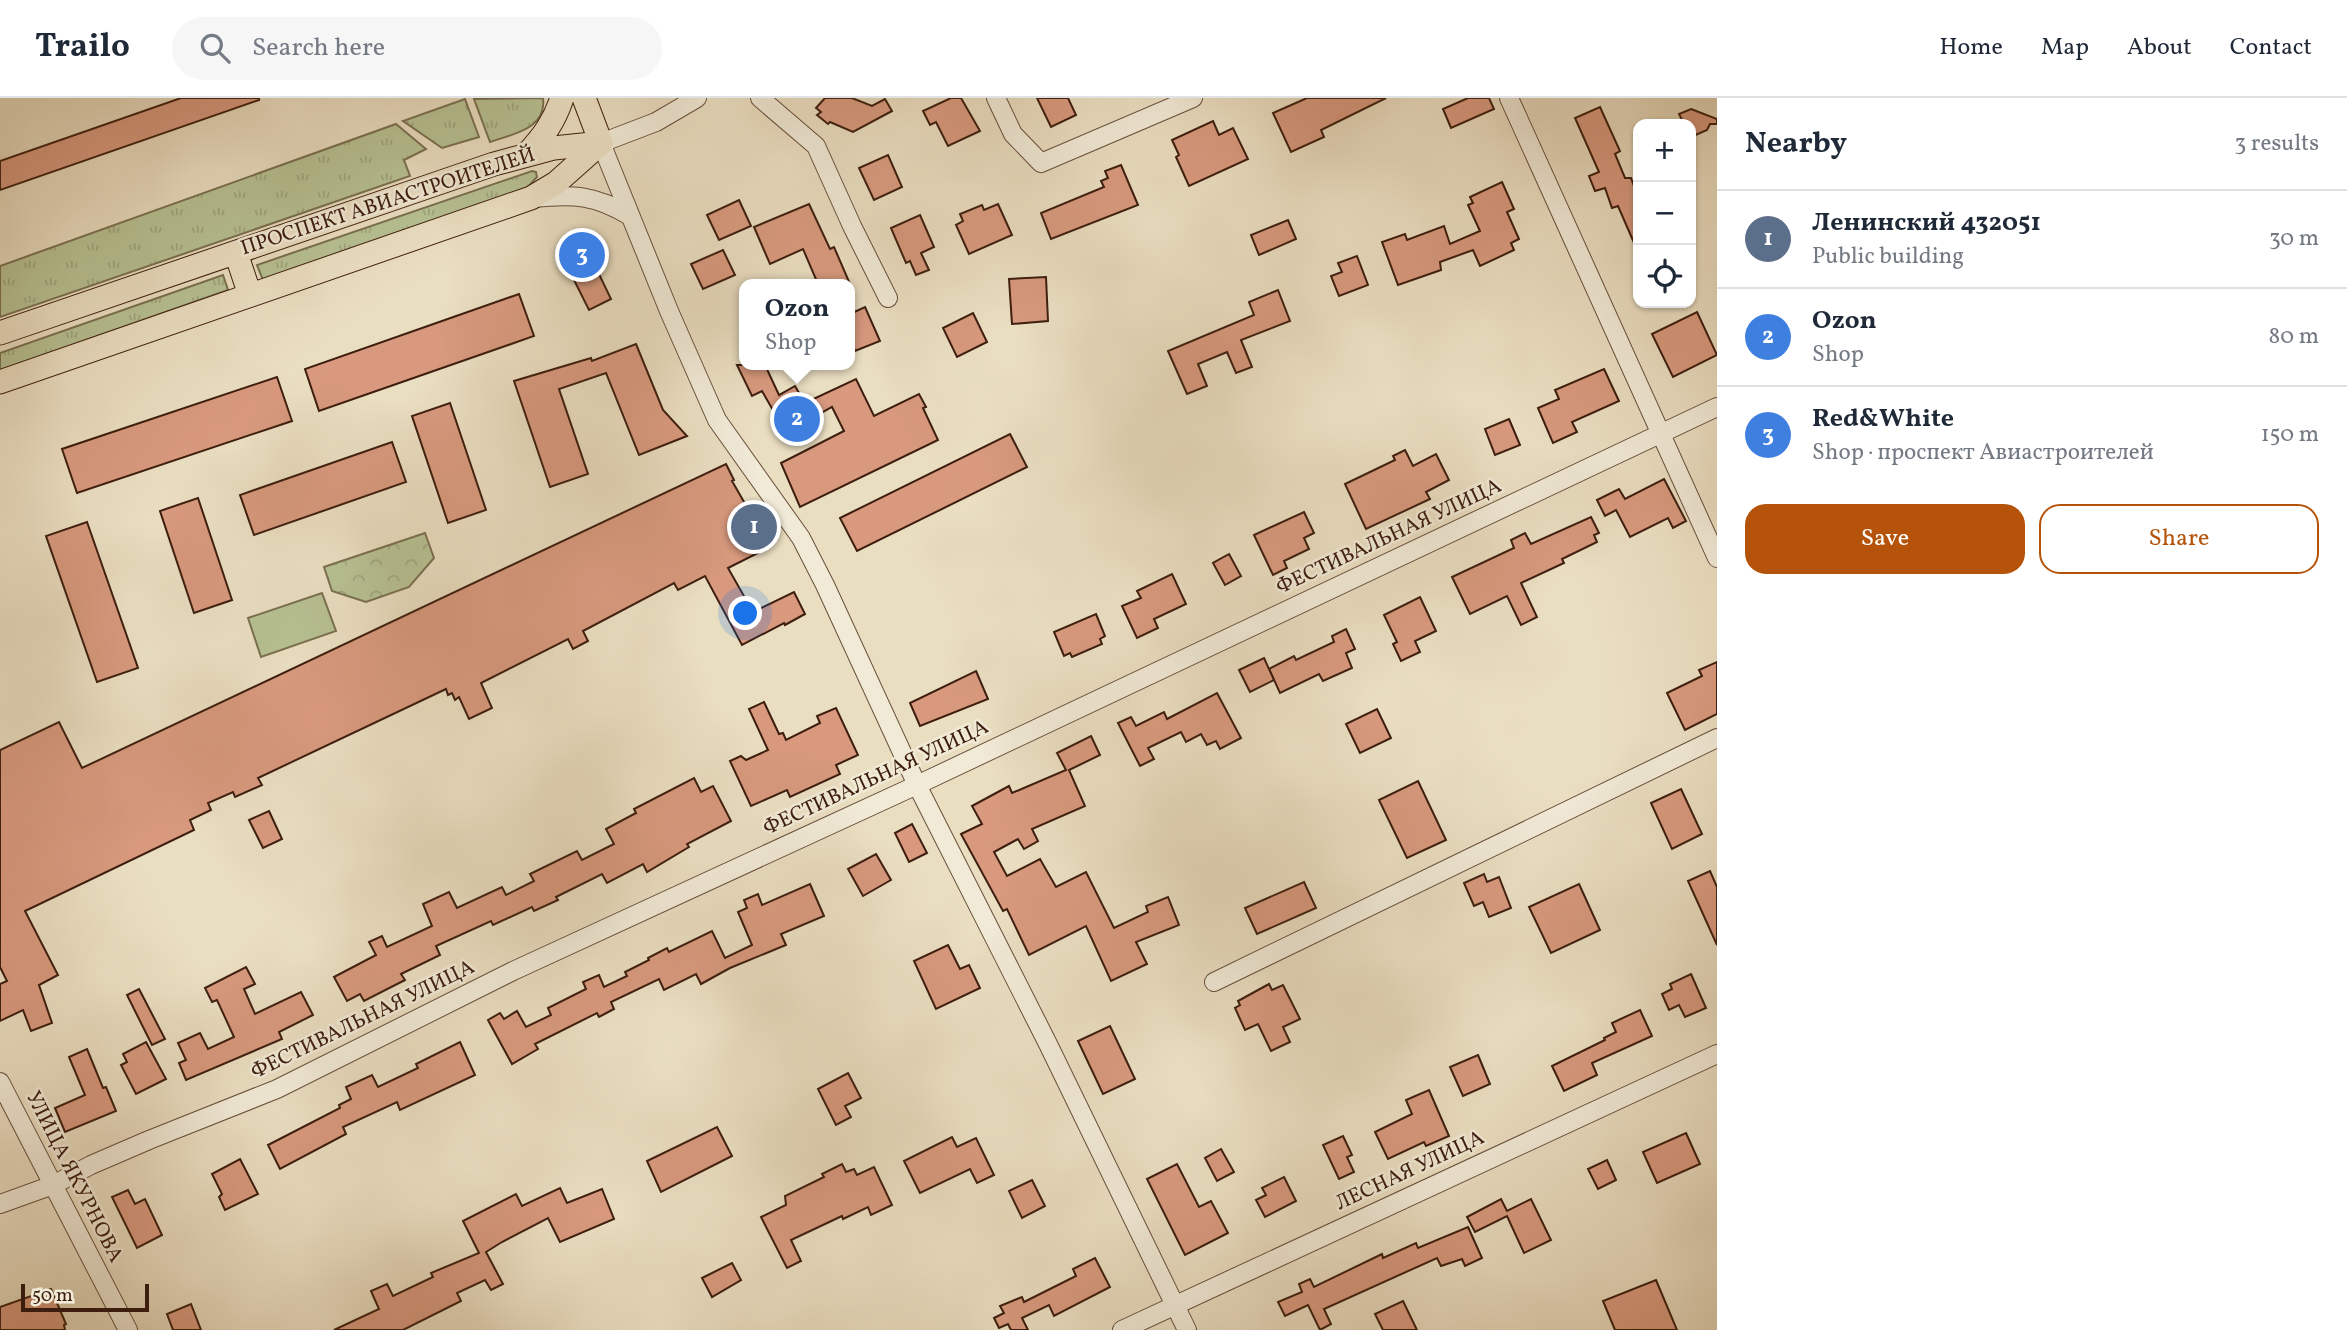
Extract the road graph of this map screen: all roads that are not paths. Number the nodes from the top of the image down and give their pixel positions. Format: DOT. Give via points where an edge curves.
graph roads {
  1 [pos="562,98"];
  2 [pos="584,98"];
  3 [pos="697,98"];
  4 [pos="760,98"];
  5 [pos="996,98"];
  6 [pos="1193,98"];
  7 [pos="1508,98"];
  8 [pos="601,144"];
  9 [pos="526,155"];
  10 [pos="531,198"];
  11 [pos="630,216"];
  12 [pos="236,253"];
  13 [pos="250,295"];
  14 [pos="888,298"];
  15 [pos="0,333"];
  16 [pos="0,382"];
  17 [pos="1717,407"];
  18 [pos="1660,434"];
  19 [pos="1717,558"];
  20 [pos="1717,738"];
  21 [pos="917,785"];
  22 [pos="1214,982"];
  23 [pos="1717,1054"];
  24 [pos="0,1082"];
  25 [pos="53,1185"];
  26 [pos="0,1204"];
  27 [pos="1176,1305"];
  28 [pos="128,1330"];
  29 [pos="1122,1330"];
  30 [pos="1187,1330"];
  1 -- 9 [label="main road" via="546,134"];
  2 -- 8 [label="main road"];
  3 -- 8 [label="street" via="656,122"];
  4 -- 14 [label="street" via="816,146"];
  5 -- 6 [label="street" via="1013,134 1041,163"];
  7 -- 18 [label="street"];
  8 -- 9 [label="main road, ПРОСПЕКТ АВИАСТРОИТЕЛЕЙ"];
  8 -- 10 [label="main road, ПРОСПЕКТ АВИАСТРОИТЕЛЕЙ"];
  8 -- 11 [label="street"];
  9 -- 12 [label="main road, ПРОСПЕКТ АВИАСТРОИТЕЛЕЙ"];
  10 -- 11 [label="street" via="592,197"];
  10 -- 13 [label="main road, ПРОСПЕКТ АВИАСТРОИТЕЛЕЙ"];
  11 -- 21 [label="street" via="717,420 801,538"];
  12 -- 13 [label="main road"];
  12 -- 15 [label="main road, ПРОСПЕКТ АВИАСТРОИТЕЛЕЙ"];
  13 -- 16 [label="main road, ПРОСПЕКТ АВИАСТРОИТЕЛЕЙ"];
  17 -- 18 [label="street, ФЕСТИВАЛЬНАЯ УЛИЦА"];
  18 -- 19 [label="street"];
  18 -- 21 [label="street, ФЕСТИВАЛЬНАЯ УЛИЦА"];
  20 -- 22 [label="street"];
  21 -- 25 [label="street, ФЕСТИВАЛЬНАЯ УЛИЦА" via="513,971 277,1089 125,1150"];
  21 -- 27 [label="street"];
  23 -- 27 [label="street, ЛЕСНАЯ УЛИЦА"];
  24 -- 25 [label="street, УЛИЦА ЯКУРНОВА"];
  25 -- 26 [label="street, ФЕСТИВАЛЬНАЯ УЛИЦА"];
  25 -- 28 [label="street, УЛИЦА ЯКУРНОВА"];
  27 -- 29 [label="street, ЛЕСНАЯ УЛИЦА"];
  27 -- 30 [label="street"];
}
